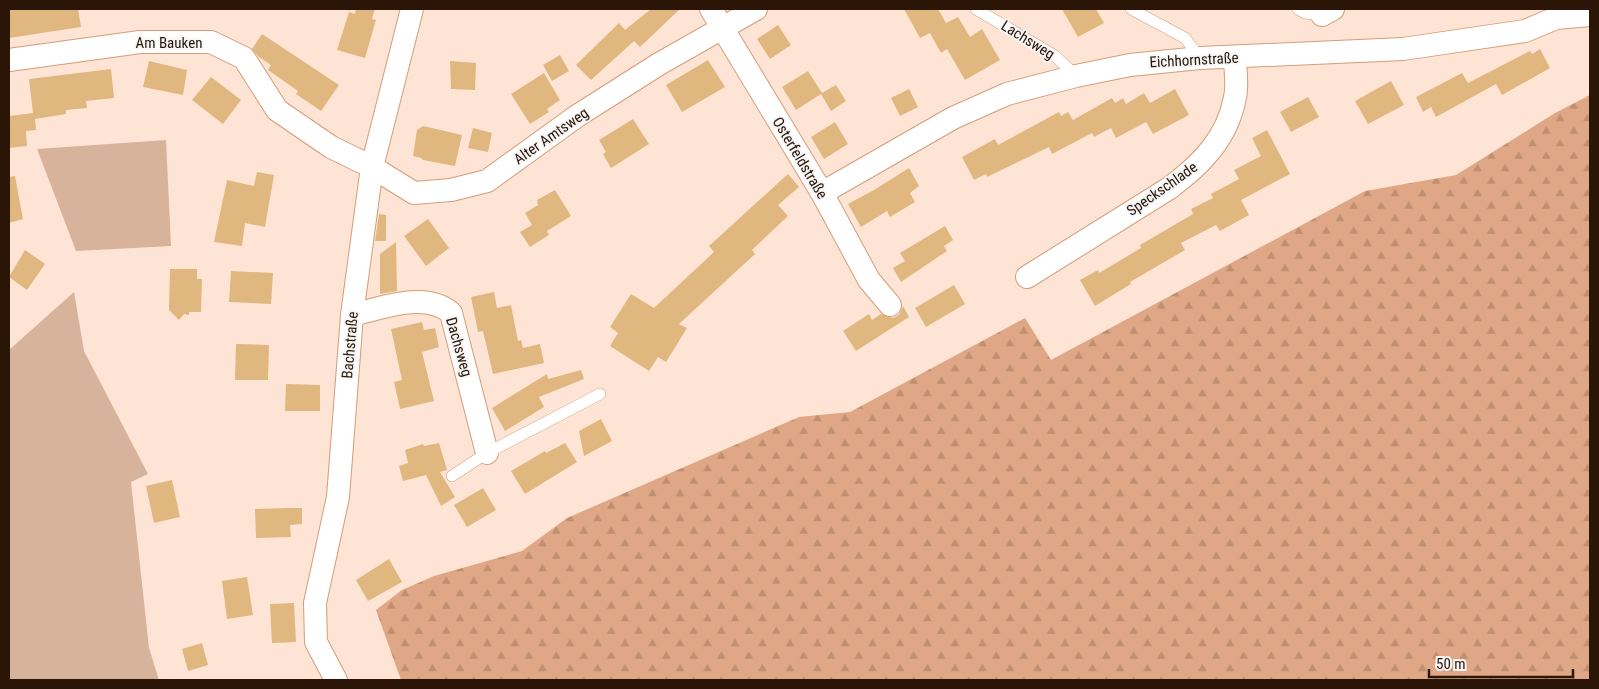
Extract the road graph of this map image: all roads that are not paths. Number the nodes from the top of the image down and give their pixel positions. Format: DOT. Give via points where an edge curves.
graph roads {
  1 [pos="412,9"];
  2 [pos="710,9"];
  3 [pos="756,9"];
  4 [pos="976,9"];
  5 [pos="1131,9"];
  6 [pos="1298,9"];
  7 [pos="1327,12"];
  8 [pos="1590,15"];
  9 [pos="722,29"];
  10 [pos="1200,58"];
  11 [pos="1235,58"];
  12 [pos="9,60"];
  13 [pos="1076,76"];
  14 [pos="372,167"];
  15 [pos="822,193"];
  16 [pos="1027,277"];
  17 [pos="890,305"];
  18 [pos="352,315"];
  19 [pos="600,394"];
  20 [pos="487,452"];
  21 [pos="452,476"];
  22 [pos="336,680"];
  1 -- 14 [label="street, Bachstraße"];
  2 -- 9 [label="street, Osterfeldstraße"];
  3 -- 9 [label="street, Alter Amtsweg"];
  4 -- 13 [label="lane, Lachsweg" via="1055,56"];
  5 -- 10 [label="lane" via="1184,38"];
  6 -- 7 [label="lane" via="1305,13"];
  8 -- 11 [label="street, Eichhornstraße" via="1556,18 1525,31 1403,49"];
  9 -- 14 [label="street, Alter Amtsweg" via="577,116 487,181 451,190 414,193"];
  9 -- 15 [label="street, Osterfeldstraße"];
  10 -- 11 [label="street, Eichhornstraße"];
  10 -- 13 [label="street, Eichhornstraße" via="1130,64"];
  11 -- 16 [label="street, Speckschlade" via="1236,96 1226,126 1210,153 1190,174 1168,189"];
  12 -- 14 [label="street, Am Bauken" via="140,42 211,42 244,58 277,110 331,147"];
  13 -- 15 [label="street, Eichhornstraße" via="1007,94 953,118"];
  14 -- 18 [label="street, Bachstraße"];
  15 -- 17 [label="street, Osterfeldstraße" via="869,280"];
  18 -- 20 [label="street, Dachsweg" via="401,302 441,304 451,313"];
  18 -- 22 [label="street, Bachstraße" via="338,497 315,602 316,642"];
  19 -- 20 [label="lane"];
  20 -- 21 [label="lane"];
}
